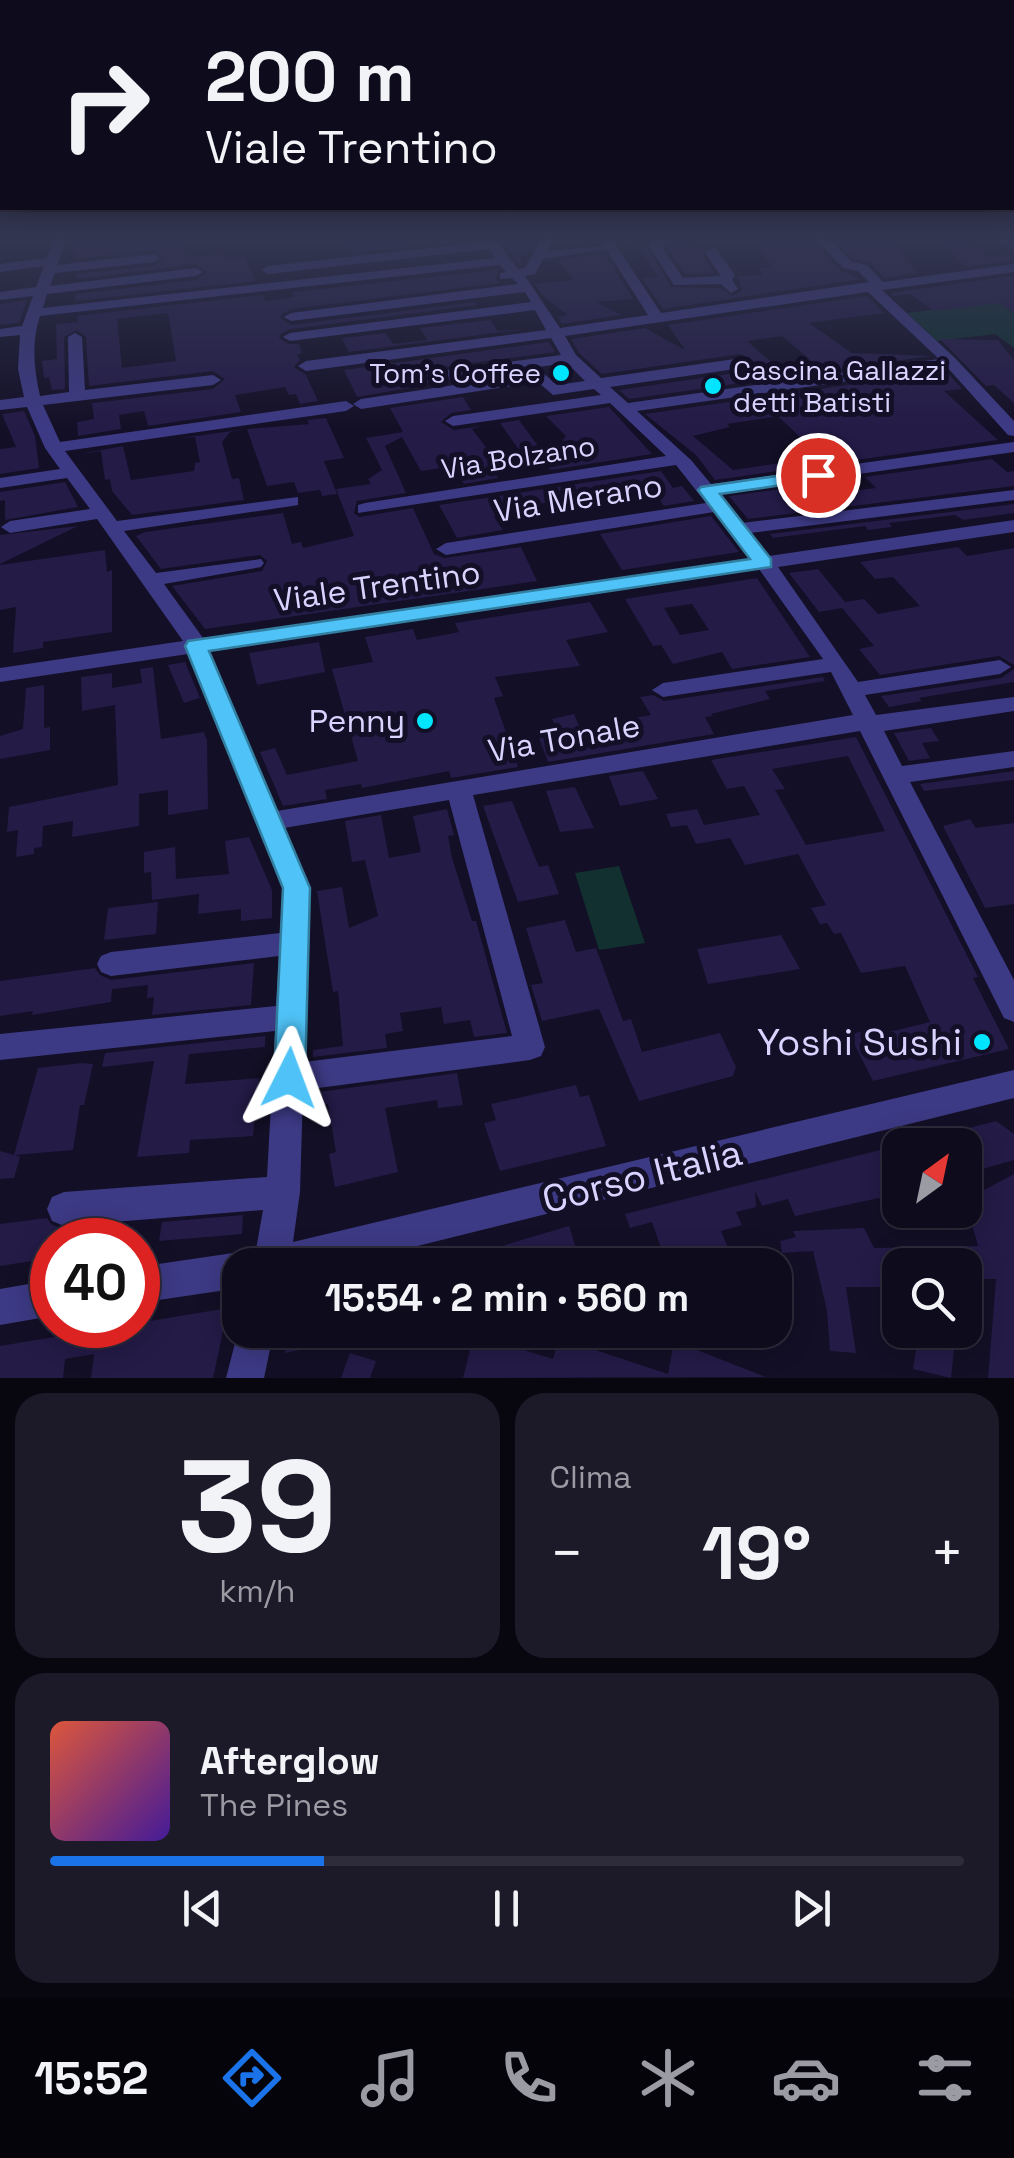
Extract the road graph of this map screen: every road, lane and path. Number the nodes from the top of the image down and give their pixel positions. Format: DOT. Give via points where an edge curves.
graph roads {
  1 [pos="36,300"];
  2 [pos="140,300"];
  3 [pos="429,300"];
  4 [pos="537,300"];
  5 [pos="644,300"];
  6 [pos="739,300"];
  7 [pos="768,300"];
  8 [pos="888,300"];
  9 [pos="742,304"];
  10 [pos="540,305"];
  11 [pos="32,312"];
  12 [pos="292,317"];
  13 [pos="657,318"];
  14 [pos="554,329"];
  15 [pos="28,330"];
  16 [pos="0,333"];
  17 [pos="75,336"];
  18 [pos="290,337"];
  19 [pos="570,358"];
  20 [pos="305,360"];
  21 [pos="951,362"];
  22 [pos="742,363"];
  23 [pos="213,380"];
  24 [pos="410,380"];
  25 [pos="596,383"];
  26 [pos="77,396"];
  27 [pos="33,401"];
  28 [pos="620,403"];
  29 [pos="0,405"];
  30 [pos="453,421"];
  31 [pos="1014,431"];
  32 [pos="1014,447"];
  33 [pos="54,448"];
  34 [pos="680,459"];
  35 [pos="73,472"];
  36 [pos="0,483"];
  37 [pos="1014,495"];
  38 [pos="714,498"];
  39 [pos="292,501"];
  40 [pos="365,509"];
  41 [pos="106,520"];
  42 [pos="1014,526"];
  43 [pos="10,527"];
  44 [pos="738,530"];
  45 [pos="446,549"];
  46 [pos="254,563"];
  47 [pos="764,563"];
  48 [pos="150,580"];
  49 [pos="196,646"];
  50 [pos="838,664"];
  51 [pos="1000,667"];
  52 [pos="0,674"];
  53 [pos="663,690"];
  54 [pos="853,690"];
  55 [pos="1014,704"];
  56 [pos="869,723"];
  57 [pos="1014,759"];
  58 [pos="897,775"];
  59 [pos="459,789"];
  60 [pos="270,821"];
  61 [pos="296,943"];
  62 [pos="111,964"];
  63 [pos="1014,1009"];
  64 [pos="292,1017"];
  65 [pos="0,1047"];
  66 [pos="289,1078"];
  67 [pos="1014,1084"];
  68 [pos="283,1192"];
  69 [pos="64,1209"];
  70 [pos="274,1248"];
  71 [pos="341,1248"];
  72 [pos="222,1273"];
  73 [pos="160,1282"];
  74 [pos="30,1302"];
  75 [pos="0,1307"];
  76 [pos="252,1348"];
  77 [pos="245,1378"];
  1 -- 11 [label="street"];
  2 -- 11 [label="street"];
  3 -- 12 [label="street"];
  4 -- 10 [label="street"];
  5 -- 13 [label="street"];
  6 -- 9 [label="street"];
  7 -- 9 [label="street"];
  8 -- 21 [label="street"];
  9 -- 13 [label="street"];
  10 -- 14 [label="street"];
  10 -- 18 [label="street"];
  11 -- 15 [label="street"];
  13 -- 14 [label="street"];
  14 -- 19 [label="street"];
  14 -- 20 [label="street"];
  15 -- 16 [label="street"];
  15 -- 27 [label="street"];
  17 -- 26 [label="street"];
  19 -- 24 [label="street"];
  19 -- 25 [label="street"];
  21 -- 28 [label="street"];
  21 -- 31 [label="street"];
  22 -- 25 [label="street"];
  23 -- 26 [label="street"];
  25 -- 28 [label="street"];
  25 -- 33 [label="street" via="553,390 542,377"];
  26 -- 27 [label="street"];
  27 -- 29 [label="street"];
  27 -- 33 [label="street"];
  28 -- 30 [label="street"];
  28 -- 34 [label="street"];
  32 -- 38 [label="street, Via Merano"];
  33 -- 35 [label="street"];
  34 -- 38 [label="street"];
  34 -- 40 [label="street, Via Bolzano"];
  35 -- 36 [label="street"];
  35 -- 41 [label="street"];
  37 -- 44 [label="street"];
  38 -- 44 [label="street"];
  38 -- 45 [label="street, Via Merano"];
  39 -- 41 [label="street"];
  41 -- 43 [label="street"];
  41 -- 48 [label="street"];
  42 -- 47 [label="street, Viale Trentino"];
  44 -- 47 [label="street"];
  46 -- 48 [label="street"];
  47 -- 49 [label="street, Viale Trentino"];
  47 -- 50 [label="street"];
  48 -- 49 [label="street"];
  49 -- 52 [label="street, Viale Trentino"];
  49 -- 60 [label="street"];
  50 -- 53 [label="street"];
  50 -- 54 [label="street"];
  51 -- 54 [label="street"];
  54 -- 56 [label="street"];
  55 -- 56 [label="street, Via Tonale"];
  56 -- 58 [label="street"];
  56 -- 59 [label="street, Via Tonale"];
  57 -- 58 [label="street"];
  58 -- 63 [label="street"];
  59 -- 60 [label="street, Via Tonale"];
  59 -- 66 [label="street" via="530,1047"];
  60 -- 61 [label="street" via="296,888"];
  61 -- 62 [label="street"];
  61 -- 64 [label="street"];
  64 -- 65 [label="street"];
  64 -- 66 [label="street"];
  66 -- 68 [label="street"];
  67 -- 71 [label="street, Corso Italia"];
  68 -- 69 [label="street"];
  68 -- 70 [label="street"];
  72 -- 73 [label="street"];
  74 -- 75 [label="street"];
  76 -- 77 [label="street"];
}
